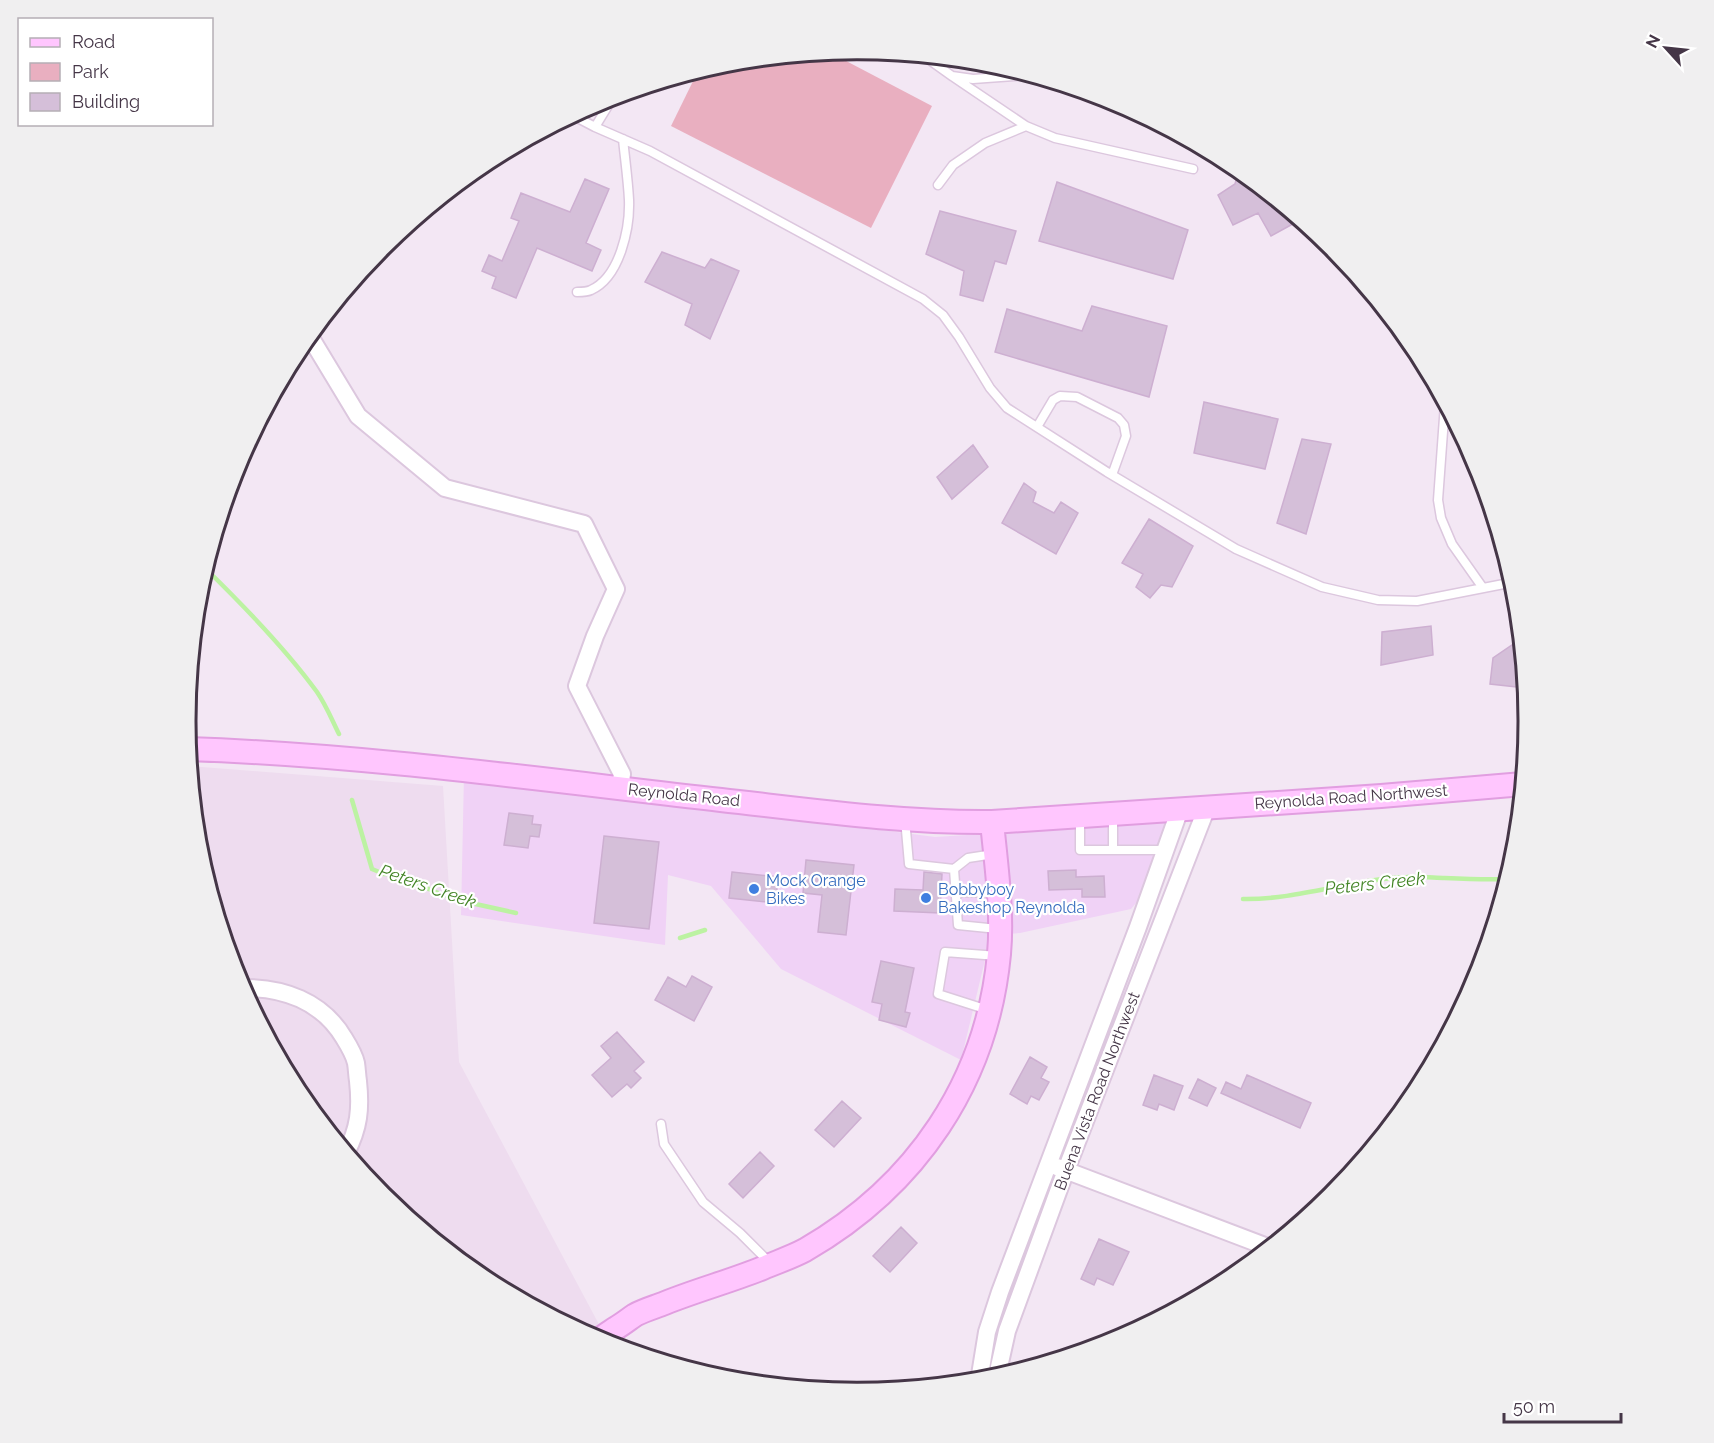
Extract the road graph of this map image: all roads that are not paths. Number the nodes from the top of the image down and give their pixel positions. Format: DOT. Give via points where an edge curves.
graph roads {
  1 [pos="937,65"];
  2 [pos="952,76"];
  3 [pos="1002,77"];
  4 [pos="606,109"];
  5 [pos="582,120"];
  6 [pos="1026,126"];
  7 [pos="595,127"];
  8 [pos="623,139"];
  9 [pos="1193,169"];
  10 [pos="938,185"];
  11 [pos="577,292"];
  12 [pos="314,344"];
  13 [pos="1445,419"];
  14 [pos="1037,428"];
  15 [pos="1112,475"];
  16 [pos="1504,584"];
  17 [pos="1483,588"];
  18 [pos="197,750"];
  19 [pos="1515,785"];
  20 [pos="620,788"];
  21 [pos="1207,807"];
  22 [pos="1180,809"];
  23 [pos="1113,814"];
  24 [pos="1080,816"];
  25 [pos="904,819"];
  26 [pos="992,822"];
  27 [pos="1113,850"];
  28 [pos="1165,850"];
  29 [pos="995,854"];
  30 [pos="954,870"];
  31 [pos="956,892"];
  32 [pos="998,893"];
  33 [pos="1000,929"];
  34 [pos="999,957"];
  35 [pos="252,989"];
  36 [pos="989,1010"];
  37 [pos="661,1124"];
  38 [pos="350,1145"];
  39 [pos="1049,1163"];
  40 [pos="1066,1170"];
  41 [pos="1262,1245"];
  42 [pos="772,1264"];
  43 [pos="607,1334"];
  44 [pos="999,1367"];
  45 [pos="981,1371"];
  1 -- 2 [label="lane"];
  2 -- 3 [label="lane"];
  2 -- 6 [label="lane"];
  4 -- 7 [label="lane"];
  5 -- 7 [label="lane"];
  6 -- 9 [label="lane" via="1055,138"];
  6 -- 10 [label="lane" via="985,143 953,165"];
  7 -- 8 [label="lane"];
  8 -- 11 [label="lane" via="629,201 621,250 602,283 589,292"];
  8 -- 14 [label="lane" via="923,299 943,315 960,337 1006,408"];
  12 -- 20 [label="street" via="358,416 445,488 584,524 616,589 577,686 622,774"];
  13 -- 17 [label="lane" via="1438,500 1442,519 1452,544"];
  14 -- 15 [label="lane"];
  14 -- 15 [label="lane" via="1053,400 1060,396 1077,398 1118,418 1126,436"];
  15 -- 17 [label="lane" via="1236,549 1322,587 1378,600 1417,602"];
  16 -- 17 [label="lane"];
  18 -- 20 [label="main road, Reynolda Road" via="349,758"];
  19 -- 21 [label="main road, Reynolda Road Northwest"];
  20 -- 25 [label="main road, Reynolda Road"];
  21 -- 22 [label="main road, Reynolda Road Northwest"];
  21 -- 40 [label="street, Buena Vista Road Northwest"];
  22 -- 23 [label="main road, Reynolda Road"];
  22 -- 28 [label="street, Buena Vista Road Northwest"];
  23 -- 24 [label="main road, Reynolda Road"];
  23 -- 27 [label="lane"];
  24 -- 26 [label="main road, Reynolda Road"];
  24 -- 27 [label="lane" via="1080,850"];
  25 -- 26 [label="main road, Reynolda Road"];
  25 -- 30 [label="lane" via="909,864"];
  26 -- 29 [label="main road"];
  27 -- 28 [label="lane"];
  28 -- 39 [label="street, Buena Vista Road Northwest"];
  29 -- 30 [label="lane" via="968,858"];
  29 -- 32 [label="main road"];
  30 -- 31 [label="lane"];
  31 -- 32 [label="lane"];
  31 -- 33 [label="lane" via="958,925"];
  32 -- 33 [label="main road"];
  33 -- 34 [label="main road"];
  34 -- 36 [label="main road"];
  34 -- 36 [label="lane" via="945,952 938,994"];
  35 -- 38 [label="street" via="308,1002 325,1014 351,1048 356,1061 359,1118"];
  36 -- 42 [label="main road" via="976,1055 958,1094 916,1159 866,1209 803,1251"];
  37 -- 42 [label="lane" via="664,1144 703,1202"];
  39 -- 40 [label="street"];
  39 -- 45 [label="street, Buena Vista Road Northwest" via="987,1332"];
  40 -- 41 [label="street"];
  40 -- 44 [label="street, Buena Vista Road Northwest" via="1007,1331"];
  42 -- 43 [label="main road" via="636,1314"];
}
